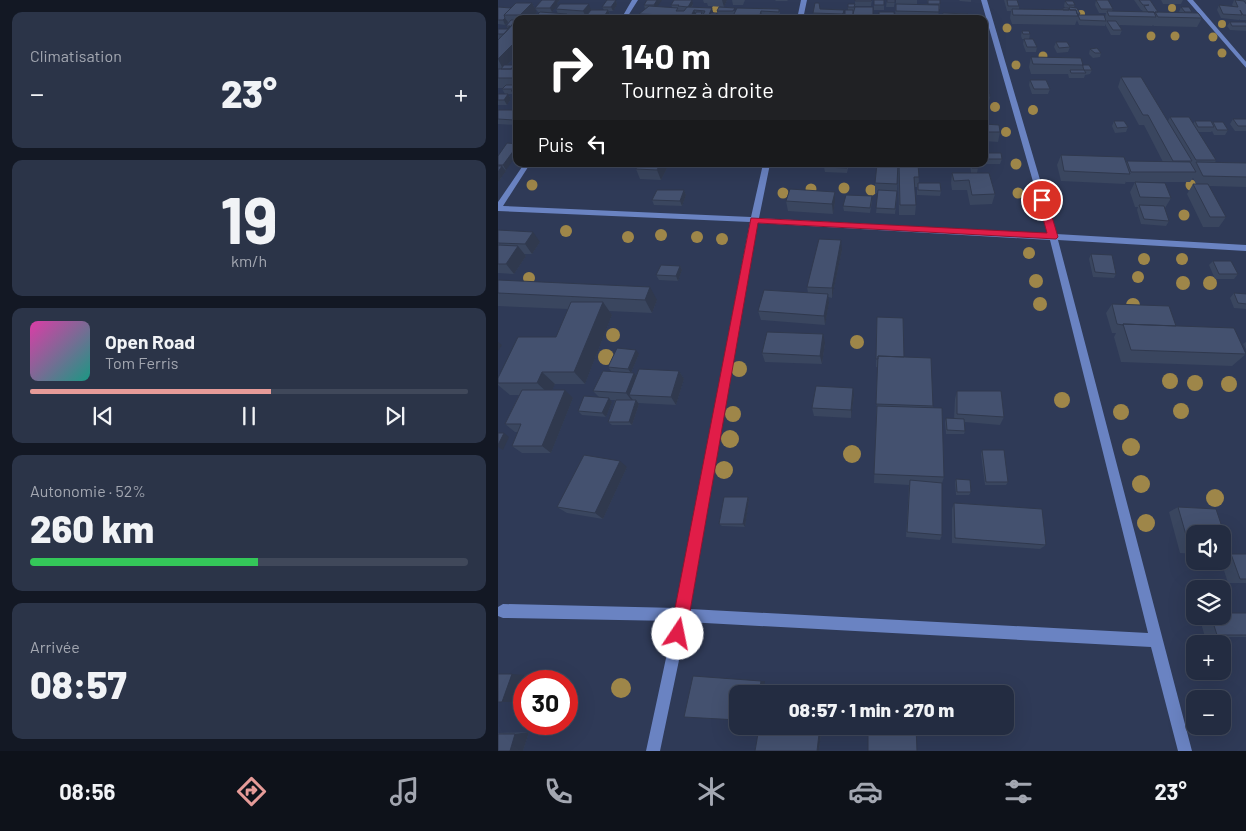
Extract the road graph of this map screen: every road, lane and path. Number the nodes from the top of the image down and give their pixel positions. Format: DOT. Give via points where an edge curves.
graph roads {
  1 [pos="635,0"];
  2 [pos="804,0"];
  3 [pos="984,0"];
  4 [pos="1190,0"];
  5 [pos="626,15"];
  6 [pos="801,15"];
  7 [pos="1246,67"];
  8 [pos="525,167"];
  9 [pos="766,167"];
  10 [pos="498,208"];
  11 [pos="754,220"];
  12 [pos="1053,237"];
  13 [pos="1246,248"];
  14 [pos="503,612"];
  15 [pos="682,615"];
  16 [pos="1156,640"];
  17 [pos="654,751"];
  18 [pos="1185,751"];
  1 -- 5 [label="street"];
  2 -- 6 [label="street"];
  3 -- 12 [label="street"];
  4 -- 7 [label="street"];
  8 -- 10 [label="street"];
  9 -- 11 [label="street"];
  10 -- 11 [label="street"];
  11 -- 12 [label="street"];
  11 -- 15 [label="street"];
  12 -- 13 [label="street"];
  12 -- 16 [label="street"];
  14 -- 15 [label="street"];
  15 -- 16 [label="street"];
  15 -- 17 [label="street"];
  16 -- 18 [label="street"];
}
